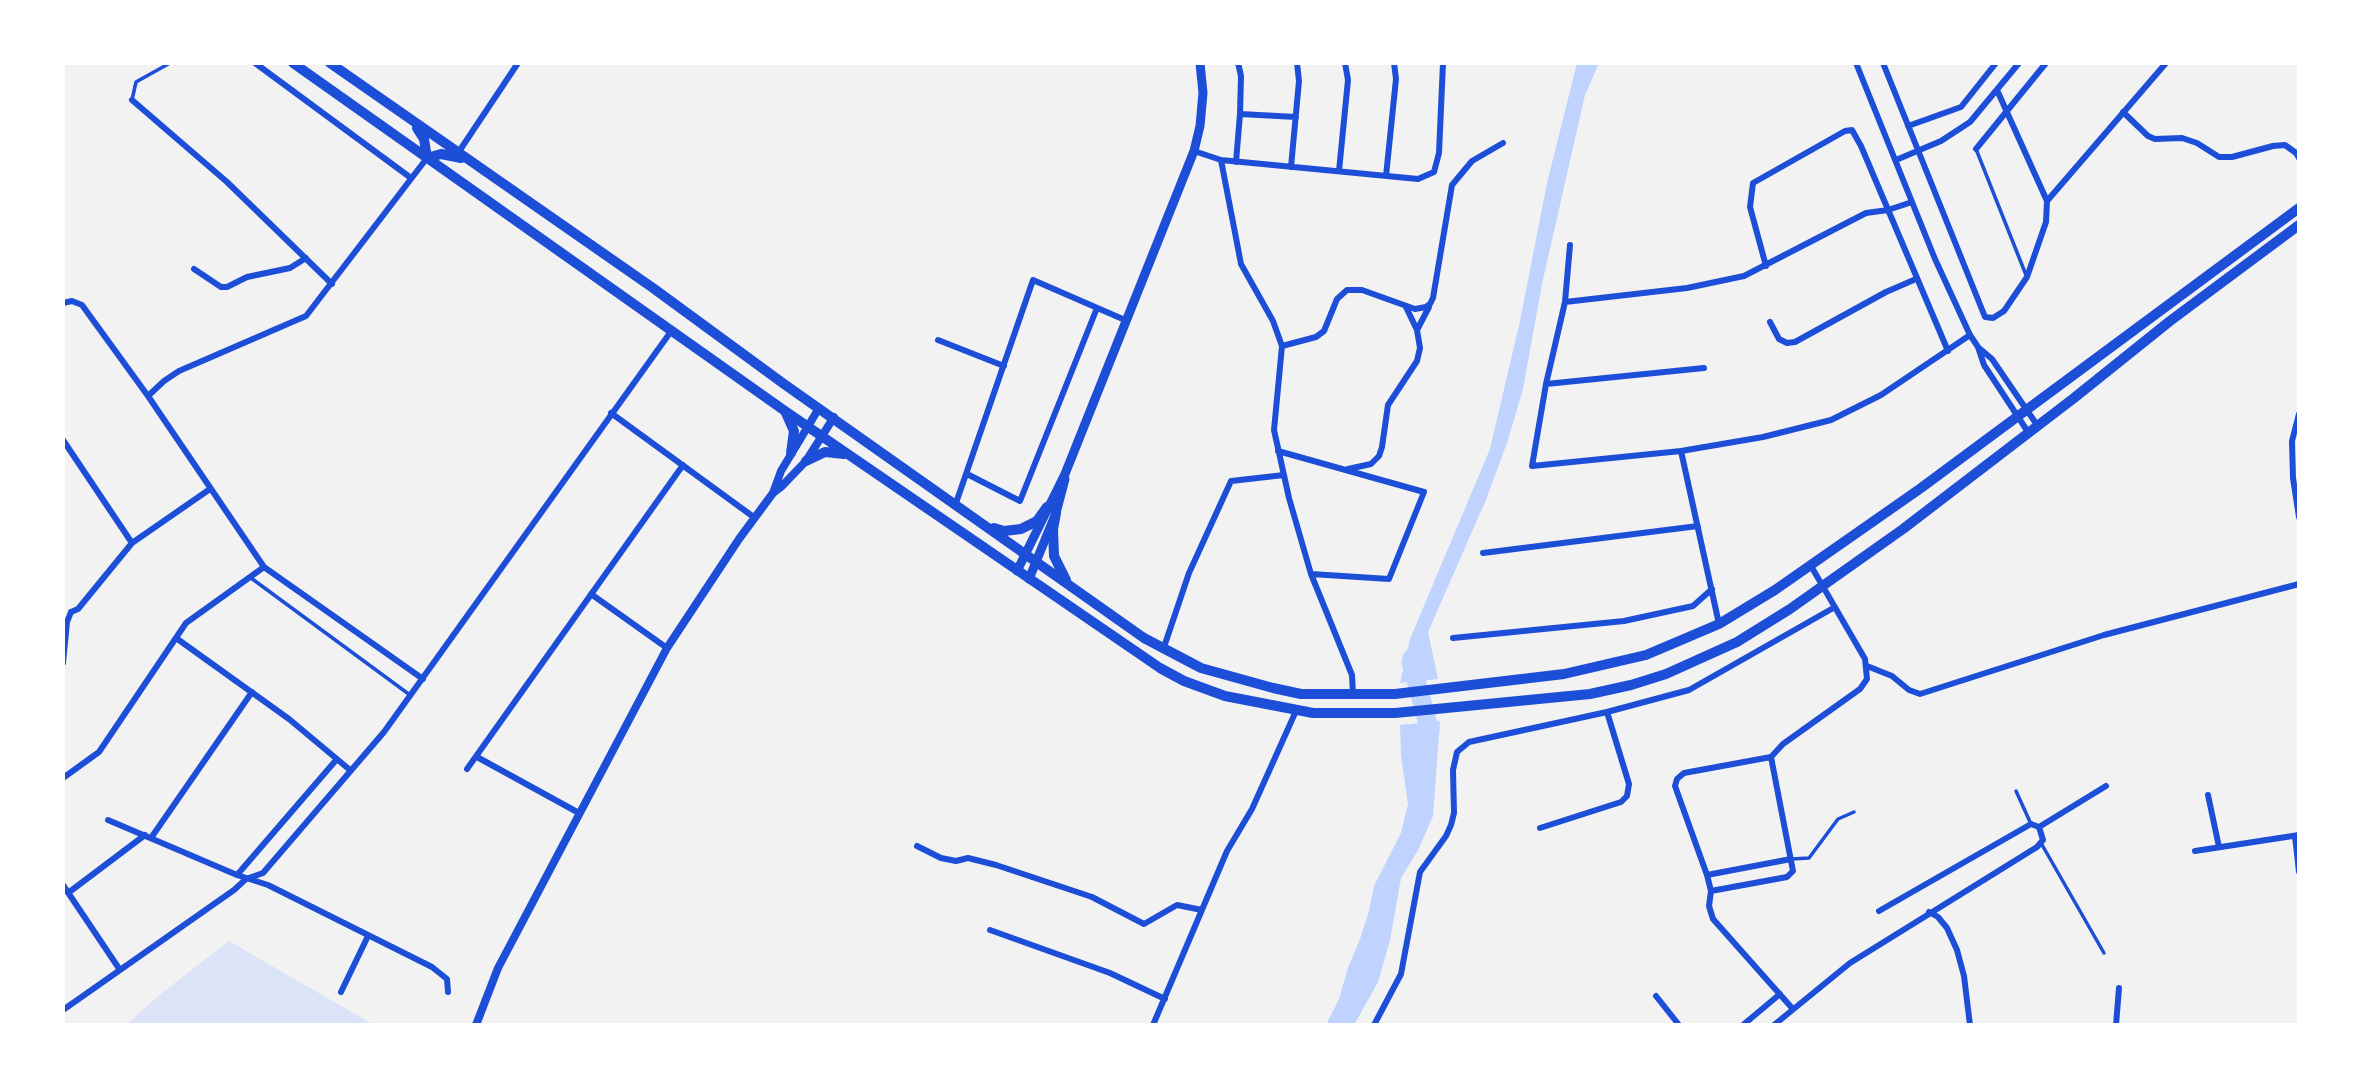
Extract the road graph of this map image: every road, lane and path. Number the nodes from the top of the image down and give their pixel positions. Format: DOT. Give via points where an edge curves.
graph roads {
  1 [pos="170,63"];
  2 [pos="255,63"];
  3 [pos="293,63"];
  4 [pos="330,63"];
  5 [pos="518,63"];
  6 [pos="1200,63"];
  7 [pos="1238,63"];
  8 [pos="1297,63"];
  9 [pos="1345,63"];
  10 [pos="1394,63"];
  11 [pos="1443,63"];
  12 [pos="1856,63"];
  13 [pos="1883,63"];
  14 [pos="1996,63"];
  15 [pos="2020,63"];
  16 [pos="2046,63"];
  17 [pos="2166,63"];
  18 [pos="1997,90"];
  19 [pos="132,100"];
  20 [pos="2007,110"];
  21 [pos="2123,112"];
  22 [pos="1240,114"];
  23 [pos="1296,117"];
  24 [pos="412,121"];
  25 [pos="1908,126"];
  26 [pos="1503,143"];
  27 [pos="1976,149"];
  28 [pos="1194,151"];
  29 [pos="1919,152"];
  30 [pos="458,153"];
  31 [pos="426,158"];
  32 [pos="2299,158"];
  33 [pos="469,160"];
  34 [pos="1221,160"];
  35 [pos="1896,160"];
  36 [pos="1236,162"];
  37 [pos="1291,167"];
  38 [pos="1339,171"];
  39 [pos="1386,176"];
  40 [pos="411,178"];
  41 [pos="2047,201"];
  42 [pos="1912,202"];
  43 [pos="2299,208"];
  44 [pos="1888,210"];
  45 [pos="2299,225"];
  46 [pos="1570,245"];
  47 [pos="306,258"];
  48 [pos="1766,266"];
  49 [pos="194,269"];
  50 [pos="2027,277"];
  51 [pos="1916,279"];
  52 [pos="332,284"];
  53 [pos="1565,302"];
  54 [pos="63,303"];
  55 [pos="1430,304"];
  56 [pos="1406,307"];
  57 [pos="1097,308"];
  58 [pos="1125,320"];
  59 [pos="1770,322"];
  60 [pos="672,330"];
  61 [pos="1417,330"];
  62 [pos="1969,335"];
  63 [pos="938,340"];
  64 [pos="1282,346"];
  65 [pos="1978,347"];
  66 [pos="1948,351"];
  67 [pos="1004,366"];
  68 [pos="1704,368"];
  69 [pos="1546,384"];
  70 [pos="2015,394"];
  71 [pos="148,396"];
  72 [pos="2007,400"];
  73 [pos="2040,400"];
  74 [pos="819,408"];
  75 [pos="785,411"];
  76 [pos="611,413"];
  77 [pos="2022,413"];
  78 [pos="2299,414"];
  79 [pos="834,417"];
  80 [pos="808,426"];
  81 [pos="2003,427"];
  82 [pos="2032,428"];
  83 [pos="822,436"];
  84 [pos="63,440"];
  85 [pos="1681,451"];
  86 [pos="1278,452"];
  87 [pos="790,453"];
  88 [pos="856,459"];
  89 [pos="806,461"];
  90 [pos="683,465"];
  91 [pos="1346,469"];
  92 [pos="967,474"];
  93 [pos="1284,475"];
  94 [pos="210,489"];
  95 [pos="773,493"];
  96 [pos="956,503"];
  97 [pos="1052,510"];
  98 [pos="2299,517"];
  99 [pos="755,518"];
  100 [pos="988,526"];
  101 [pos="1698,526"];
  102 [pos="132,543"];
  103 [pos="1483,553"];
  104 [pos="1026,554"];
  105 [pos="1037,561"];
  106 [pos="1811,566"];
  107 [pos="264,567"];
  108 [pos="1017,571"];
  109 [pos="1311,574"];
  110 [pos="250,577"];
  111 [pos="1029,579"];
  112 [pos="1822,584"];
  113 [pos="2299,584"];
  114 [pos="1712,589"];
  115 [pos="591,594"];
  116 [pos="1086,596"];
  117 [pos="1835,607"];
  118 [pos="63,608"];
  119 [pos="71,612"];
  120 [pos="1719,624"];
  121 [pos="176,638"];
  122 [pos="1453,638"];
  123 [pos="667,648"];
  124 [pos="1163,650"];
  125 [pos="63,663"];
  126 [pos="1867,666"];
  127 [pos="424,679"];
  128 [pos="252,692"];
  129 [pos="1353,694"];
  130 [pos="410,695"];
  131 [pos="1296,711"];
  132 [pos="1607,712"];
  133 [pos="477,757"];
  134 [pos="1772,757"];
  135 [pos="337,759"];
  136 [pos="467,769"];
  137 [pos="350,770"];
  138 [pos="63,778"];
  139 [pos="2106,786"];
  140 [pos="2015,791"];
  141 [pos="2208,795"];
  142 [pos="1853,812"];
  143 [pos="579,813"];
  144 [pos="108,820"];
  145 [pos="2031,824"];
  146 [pos="2039,827"];
  147 [pos="1540,828"];
  148 [pos="2297,835"];
  149 [pos="148,836"];
  150 [pos="2041,843"];
  151 [pos="917,846"];
  152 [pos="2219,847"];
  153 [pos="2195,851"];
  154 [pos="1791,859"];
  155 [pos="2299,872"];
  156 [pos="237,875"];
  157 [pos="1707,875"];
  158 [pos="246,878"];
  159 [pos="63,885"];
  160 [pos="1711,891"];
  161 [pos="68,893"];
  162 [pos="1202,910"];
  163 [pos="1879,911"];
  164 [pos="1929,912"];
  165 [pos="990,930"];
  166 [pos="368,936"];
  167 [pos="2104,953"];
  168 [pos="120,970"];
  169 [pos="2119,988"];
  170 [pos="341,992"];
  171 [pos="448,992"];
  172 [pos="1780,994"];
  173 [pos="1656,996"];
  174 [pos="1165,999"];
  175 [pos="1792,1009"];
  176 [pos="63,1010"];
  177 [pos="476,1025"];
  178 [pos="1153,1025"];
  179 [pos="1374,1025"];
  180 [pos="1679,1025"];
  181 [pos="1744,1025"];
  182 [pos="1774,1025"];
  183 [pos="1970,1025"];
  184 [pos="2116,1025"];
  1 -- 19 [label="lane" via="136,82"];
  2 -- 40 [label="street"];
  3 -- 31 [label="main road"];
  4 -- 24 [label="main road"];
  5 -- 30 [label="street"];
  6 -- 28 [label="main road" via="1203,93"];
  7 -- 22 [label="street"];
  8 -- 23 [label="street"];
  9 -- 38 [label="street" via="1348,80"];
  10 -- 39 [label="street"];
  11 -- 39 [label="street" via="1434,172 1418,179"];
  12 -- 35 [label="street"];
  13 -- 25 [label="street"];
  14 -- 25 [label="street" via="1961,107"];
  15 -- 18 [label="street"];
  16 -- 20 [label="street"];
  17 -- 21 [label="street"];
  18 -- 20 [label="street"];
  18 -- 29 [label="street" via="1959,131"];
  19 -- 47 [label="street"];
  20 -- 27 [label="street"];
  20 -- 41 [label="street"];
  21 -- 32 [label="street" via="2148,136 2182,138 2220,158 2285,145"];
  21 -- 41 [label="street"];
  22 -- 23 [label="street"];
  22 -- 36 [label="street"];
  23 -- 37 [label="street"];
  24 -- 30 [label="main road"];
  24 -- 31 [label="main road" via="424,139"];
  25 -- 29 [label="street"];
  26 -- 55 [label="street" via="1472,161 1452,185"];
  27 -- 50 [label="lane"];
  28 -- 34 [label="street"];
  28 -- 58 [label="main road"];
  29 -- 35 [label="street"];
  29 -- 50 [label="street" via="1986,317 2004,311"];
  30 -- 33 [label="main road"];
  31 -- 33 [label="main road" via="441,154"];
  31 -- 40 [label="street"];
  31 -- 60 [label="main road"];
  33 -- 74 [label="main road"];
  34 -- 36 [label="street"];
  34 -- 64 [label="street" via="1241,264"];
  35 -- 42 [label="street"];
  36 -- 37 [label="street"];
  37 -- 38 [label="street"];
  38 -- 39 [label="street"];
  40 -- 52 [label="street"];
  41 -- 50 [label="street" via="2046,222"];
  42 -- 44 [label="street"];
  42 -- 62 [label="street"];
  43 -- 73 [label="main road"];
  44 -- 48 [label="street" via="1866,213"];
  44 -- 48 [label="street" via="1856,136 1852,130 1845,131 1752,183 1750,207"];
  44 -- 51 [label="street"];
  45 -- 82 [label="main road"];
  46 -- 53 [label="street"];
  47 -- 49 [label="street" via="290,268 247,277 227,287"];
  47 -- 52 [label="street"];
  48 -- 53 [label="street" via="1744,276 1687,288"];
  51 -- 59 [label="street" via="1795,342 1779,338"];
  51 -- 66 [label="street"];
  52 -- 71 [label="street" via="306,316 180,371"];
  53 -- 69 [label="street"];
  54 -- 71 [label="street" via="82,305"];
  55 -- 56 [label="street" via="1421,309"];
  55 -- 61 [label="street"];
  56 -- 61 [label="street"];
  56 -- 64 [label="street" via="1362,290 1347,290 1337,299 1324,331"];
  57 -- 58 [label="street"];
  57 -- 67 [label="street" via="1033,280"];
  57 -- 92 [label="street" via="1020,501"];
  58 -- 97 [label="main road"];
  60 -- 75 [label="main road"];
  60 -- 76 [label="street"];
  61 -- 91 [label="street" via="1419,355 1388,405 1379,456 1371,464"];
  62 -- 65 [label="street"];
  62 -- 66 [label="street"];
  63 -- 67 [label="street"];
  64 -- 86 [label="street" via="1274,430"];
  65 -- 70 [label="street" via="1992,359"];
  65 -- 72 [label="street"];
  66 -- 85 [label="street" via="1881,395 1831,420"];
  67 -- 92 [label="street"];
  68 -- 69 [label="street"];
  69 -- 85 [label="street" via="1532,466"];
  70 -- 73 [label="street" via="2024,400"];
  70 -- 77 [label="street"];
  71 -- 94 [label="street"];
  72 -- 77 [label="street"];
  72 -- 81 [label="street" via="2008,418"];
  73 -- 77 [label="main road"];
  74 -- 79 [label="main road"];
  74 -- 80 [label="street"];
  75 -- 80 [label="main road"];
  75 -- 87 [label="main road" via="794,431"];
  76 -- 90 [label="street"];
  76 -- 127 [label="street"];
  77 -- 81 [label="main road"];
  77 -- 82 [label="street"];
  77 -- 82 [label="street"];
  78 -- 98 [label="street" via="2292,441"];
  79 -- 83 [label="street"];
  79 -- 96 [label="main road"];
  80 -- 83 [label="main road"];
  80 -- 87 [label="street"];
  81 -- 106 [label="main road"];
  82 -- 112 [label="main road" via="1903,529"];
  83 -- 88 [label="main road"];
  83 -- 89 [label="street"];
  84 -- 102 [label="street"];
  85 -- 101 [label="street"];
  86 -- 91 [label="street"];
  86 -- 93 [label="street"];
  87 -- 95 [label="street"];
  88 -- 89 [label="main road" via="825,452"];
  88 -- 108 [label="main road"];
  89 -- 95 [label="street"];
  90 -- 99 [label="street"];
  90 -- 115 [label="street"];
  91 -- 109 [label="street" via="1424,492 1389,579"];
  92 -- 96 [label="street"];
  93 -- 109 [label="street"];
  93 -- 124 [label="street" via="1231,481 1189,573"];
  94 -- 102 [label="street"];
  94 -- 107 [label="street"];
  95 -- 99 [label="street"];
  96 -- 100 [label="main road"];
  97 -- 100 [label="main road" via="1021,529 1004,531"];
  97 -- 104 [label="main road"];
  97 -- 105 [label="main road"];
  97 -- 116 [label="main road" via="1054,556 1066,579"];
  99 -- 123 [label="street"];
  100 -- 104 [label="main road"];
  101 -- 103 [label="street"];
  101 -- 114 [label="street"];
  102 -- 119 [label="street"];
  104 -- 105 [label="main road"];
  104 -- 108 [label="main road"];
  105 -- 111 [label="main road"];
  105 -- 116 [label="main road"];
  106 -- 112 [label="street"];
  106 -- 120 [label="main road"];
  107 -- 110 [label="street"];
  107 -- 127 [label="street"];
  108 -- 111 [label="main road"];
  109 -- 129 [label="street" via="1352,675"];
  110 -- 121 [label="street" via="186,623"];
  110 -- 130 [label="lane"];
  111 -- 131 [label="main road" via="1184,681 1224,696"];
  112 -- 117 [label="street"];
  112 -- 131 [label="main road" via="1737,642 1657,677 1590,694 1395,713"];
  113 -- 126 [label="street" via="2104,635 1920,694"];
  114 -- 120 [label="street"];
  114 -- 122 [label="street" via="1693,606 1624,621"];
  115 -- 123 [label="street"];
  115 -- 133 [label="street"];
  116 -- 124 [label="main road"];
  117 -- 126 [label="street"];
  117 -- 132 [label="street" via="1689,690"];
  118 -- 119 [label="street"];
  119 -- 125 [label="street"];
  120 -- 129 [label="main road" via="1646,655 1564,674 1395,694"];
  121 -- 128 [label="street"];
  121 -- 138 [label="street" via="99,752"];
  123 -- 143 [label="street"];
  124 -- 129 [label="main road" via="1201,668 1273,688 1301,694"];
  126 -- 134 [label="street" via="1867,679 1860,689 1783,744"];
  127 -- 130 [label="street"];
  128 -- 135 [label="street"];
  128 -- 149 [label="street"];
  130 -- 137 [label="street"];
  131 -- 162 [label="street"];
  132 -- 147 [label="street" via="1629,784 1628,796"];
  132 -- 179 [label="street" via="1469,741 1457,752 1451,825 1420,872 1401,974"];
  133 -- 136 [label="street"];
  133 -- 143 [label="street"];
  134 -- 154 [label="street"];
  134 -- 157 [label="street" via="1684,773 1677,779 1675,786"];
  135 -- 137 [label="street"];
  135 -- 156 [label="street"];
  137 -- 158 [label="street" via="263,873"];
  139 -- 146 [label="street"];
  140 -- 145 [label="lane"];
  141 -- 152 [label="street"];
  142 -- 154 [label="lane" via="1838,819 1809,858"];
  143 -- 177 [label="street" via="498,968"];
  144 -- 149 [label="street"];
  145 -- 146 [label="street"];
  145 -- 163 [label="street"];
  146 -- 150 [label="street"];
  148 -- 152 [label="street"];
  148 -- 155 [label="street"];
  149 -- 156 [label="street"];
  149 -- 161 [label="street"];
  150 -- 164 [label="street"];
  150 -- 167 [label="lane"];
  151 -- 162 [label="street" via="941,858 968,858 1092,897 1144,924 1177,905"];
  152 -- 153 [label="street"];
  154 -- 157 [label="street"];
  154 -- 160 [label="street" via="1793,871 1787,877"];
  156 -- 158 [label="street"];
  157 -- 160 [label="street"];
  158 -- 166 [label="street"];
  158 -- 168 [label="street"];
  159 -- 161 [label="street"];
  160 -- 172 [label="street" via="1713,919"];
  161 -- 168 [label="street"];
  162 -- 174 [label="street"];
  164 -- 175 [label="street" via="1850,963"];
  164 -- 183 [label="street" via="1947,928 1957,950"];
  165 -- 174 [label="street" via="1110,973"];
  166 -- 170 [label="street"];
  166 -- 171 [label="street" via="432,967 447,979"];
  168 -- 176 [label="street"];
  169 -- 184 [label="street"];
  172 -- 175 [label="street"];
  172 -- 181 [label="street"];
  173 -- 180 [label="street"];
  174 -- 178 [label="street"];
  175 -- 182 [label="street"];
}
